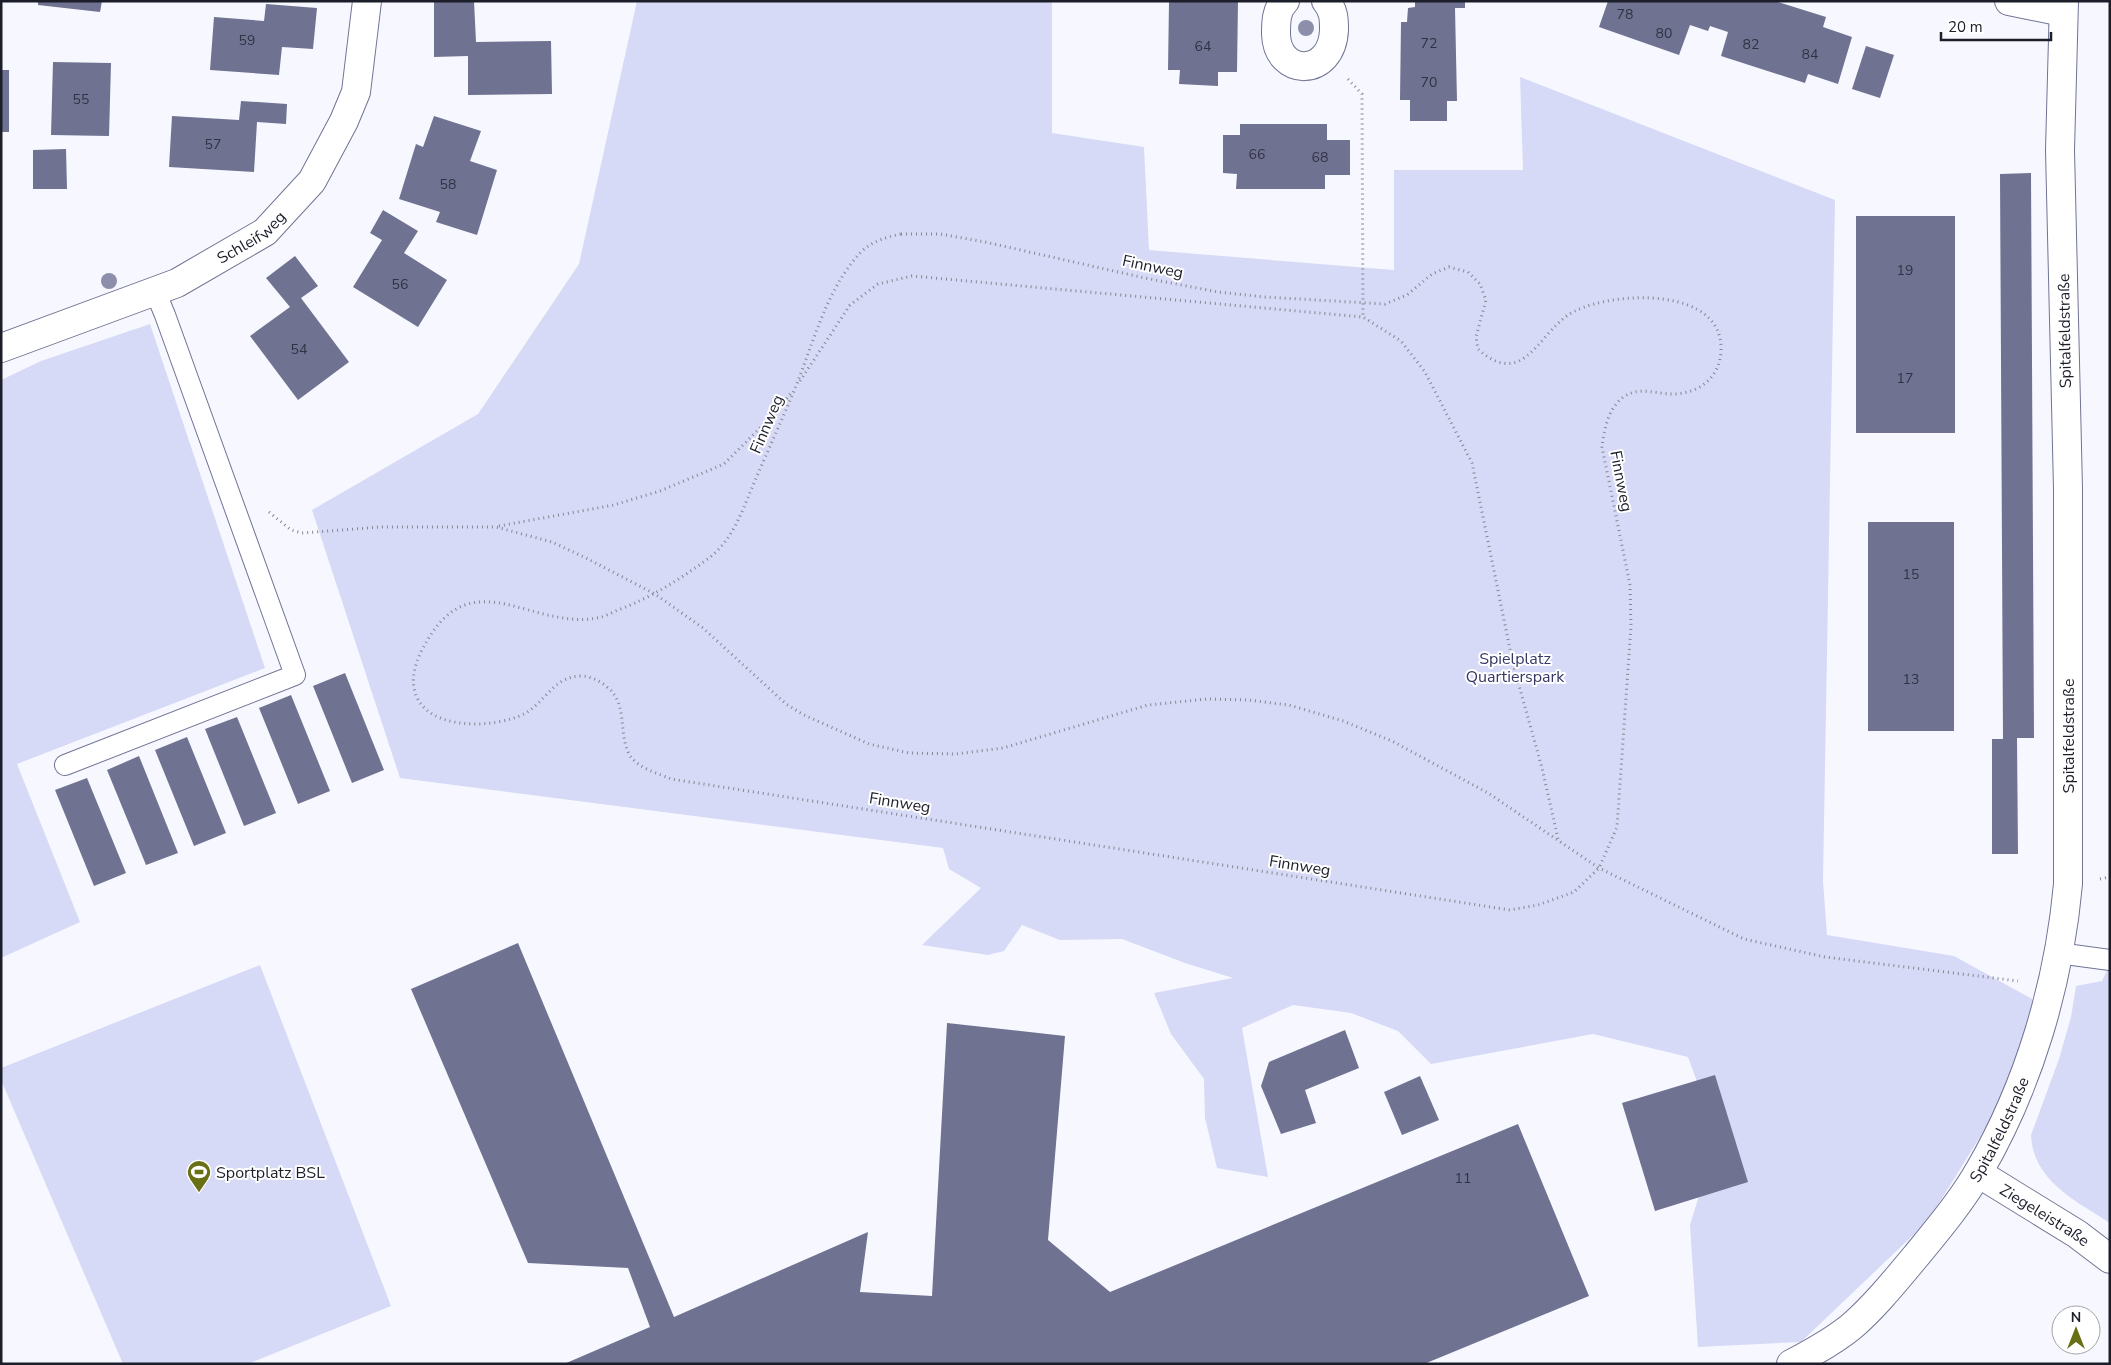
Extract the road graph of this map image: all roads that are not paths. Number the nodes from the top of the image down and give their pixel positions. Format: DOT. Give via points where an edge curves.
graph roads {
  1 [pos="367,1"];
  2 [pos="1285,1"];
  3 [pos="2009,1"];
  4 [pos="1332,6"];
  5 [pos="2064,7"];
  6 [pos="155,291"];
  7 [pos="1,348"];
  8 [pos="65,765"];
  9 [pos="2058,953"];
  10 [pos="2110,960"];
  11 [pos="1978,1173"];
  12 [pos="2110,1259"];
  13 [pos="1791,1364"];
  1 -- 6 [label="street, Schleifweg" via="356,92 312,181 265,232 177,283"];
  2 -- 4 [label="street" via="1276,20 1276,44 1280,53 1295,64 1305,66 1324,60 1330,52 1334,42"];
  3 -- 5 [label="street"];
  5 -- 9 [label="street, Spitalfeldstraße" via="2060,150 2068,489 2068,884"];
  6 -- 7 [label="street, Schleifweg"];
  6 -- 8 [label="lane" via="295,675"];
  9 -- 10 [label="lane"];
  9 -- 11 [label="street, Spitalfeldstraße" via="2033,1049 2009,1116"];
  11 -- 12 [label="street, Ziegeleistraße" via="2078,1234"];
  11 -- 13 [label="street, Spitalfeldstraße" via="1938,1230 1852,1326"];
}
